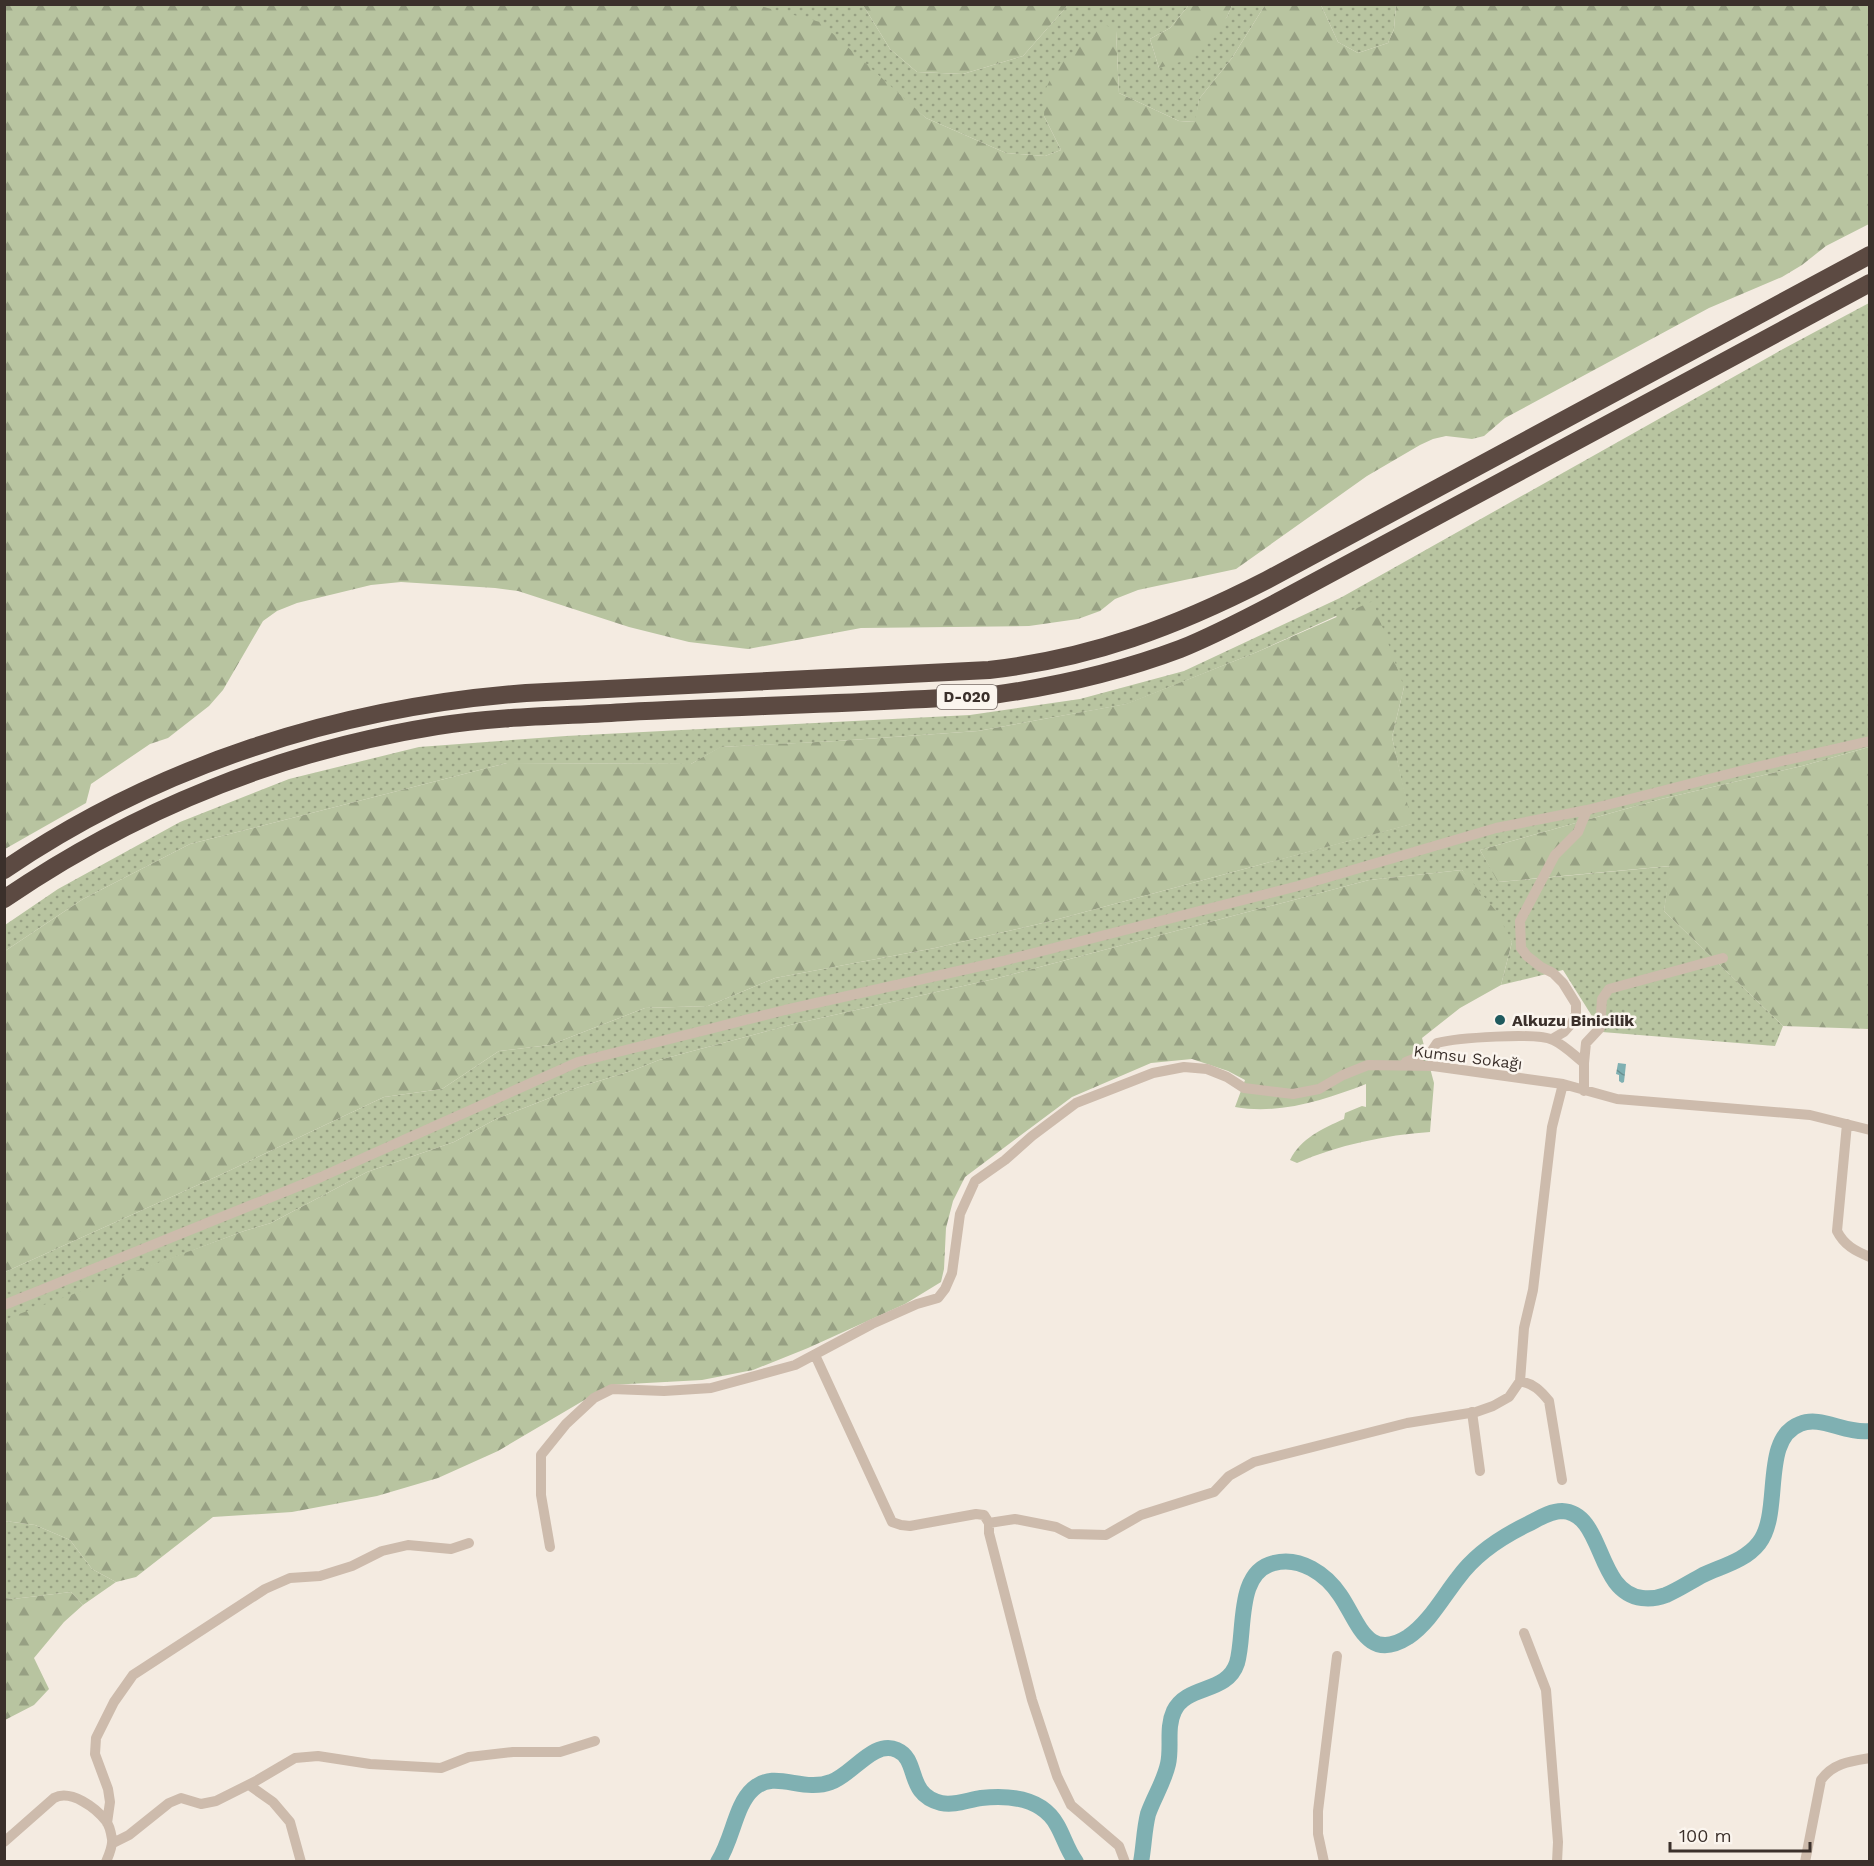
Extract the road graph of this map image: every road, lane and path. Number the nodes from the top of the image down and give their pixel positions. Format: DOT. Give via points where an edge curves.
graph roads {
  1 [pos="1869,255"];
  2 [pos="1869,283"];
  3 [pos="1869,741"];
  4 [pos="1587,810"];
  5 [pos="4,870"];
  6 [pos="4,899"];
  7 [pos="1723,958"];
  8 [pos="1552,1039"];
  9 [pos="1584,1063"];
  10 [pos="1398,1065"];
  11 [pos="1563,1084"];
  12 [pos="1584,1091"];
  13 [pos="1847,1124"];
  14 [pos="1869,1130"];
  15 [pos="1869,1257"];
  16 [pos="4,1305"];
  17 [pos="815,1355"];
  18 [pos="1520,1381"];
  19 [pos="1472,1412"];
  20 [pos="1480,1471"];
  21 [pos="1562,1480"];
  22 [pos="988,1523"];
  23 [pos="469,1543"];
  24 [pos="550,1547"];
  25 [pos="1524,1633"];
  26 [pos="1337,1656"];
  27 [pos="595,1741"];
  28 [pos="1869,1758"];
  29 [pos="249,1785"];
  30 [pos="107,1823"];
  31 [pos="4,1842"];
  32 [pos="113,1842"];
  33 [pos="106,1862"];
  34 [pos="301,1862"];
  35 [pos="1125,1862"];
  36 [pos="1323,1862"];
  37 [pos="1557,1862"];
  38 [pos="1805,1862"];
  1 -- 5 [label="highway, D-020" via="1267,580 1133,639 1056,660 989,670 516,694 393,710 286,736 187,771 82,822"];
  2 -- 6 [label="highway, D-020" via="1244,620 1147,660 1056,685 993,695 519,718 379,737 273,765 192,795 102,839"];
  3 -- 4 [label="street"];
  4 -- 8 [label="street" via="1578,832 1555,855 1520,921 1521,948 1563,983 1576,1004 1572,1023"];
  4 -- 16 [label="street" via="1497,828 1298,886 1003,961 578,1062 321,1177"];
  7 -- 9 [label="street" via="1609,989 1602,999 1600,1028 1586,1043"];
  8 -- 9 [label="street"];
  8 -- 10 [label="street, Kumsu Sokağı" via="1516,1036 1450,1040 1437,1043 1431,1052 1416,1060"];
  9 -- 12 [label="street"];
  10 -- 11 [label="street, Kumsu Sokağı" via="1472,1070"];
  10 -- 17 [label="street" via="1368,1065 1320,1089 1293,1094 1244,1088 1207,1069 1184,1067 1153,1073 1076,1102 975,1181 960,1214 952,1273 938,1298 872,1324"];
  11 -- 12 [label="street, Kumsu Sokağı"];
  11 -- 18 [label="street" via="1552,1127"];
  12 -- 13 [label="street, Kumsu Sokağı" via="1617,1099 1810,1115"];
  13 -- 14 [label="street, Kumsu Sokağı"];
  13 -- 15 [label="street" via="1837,1230 1841,1240"];
  17 -- 22 [label="street" via="892,1522 910,1526 976,1514 984,1515"];
  17 -- 24 [label="street" via="795,1365 711,1388 612,1389 594,1398 541,1455 541,1495"];
  18 -- 19 [label="street" via="1509,1397 1493,1407"];
  18 -- 21 [label="street" via="1532,1384 1549,1401"];
  19 -- 20 [label="street"];
  19 -- 22 [label="street" via="1407,1423 1254,1462 1229,1476 1214,1492 1140,1515 1106,1534 1070,1534 1016,1519"];
  22 -- 35 [label="street" via="1032,1700 1058,1776 1071,1805 1119,1846"];
  23 -- 30 [label="street" via="451,1549 408,1545 320,1576 290,1578 265,1589 132,1675 96,1738 95,1754 110,1802"];
  25 -- 37 [label="street" via="1546,1690"];
  26 -- 36 [label="street" via="1318,1811"];
  27 -- 29 [label="street" via="560,1752 469,1757 441,1768 318,1756 295,1758"];
  28 -- 38 [label="street" via="1847,1761 1821,1780"];
  29 -- 32 [label="street" via="216,1801 201,1804 181,1798 169,1803 129,1835"];
  29 -- 34 [label="street" via="273,1802 290,1821"];
  30 -- 31 [label="street" via="83,1802 60,1795"];
  30 -- 32 [label="street"];
  32 -- 33 [label="street"];
}
